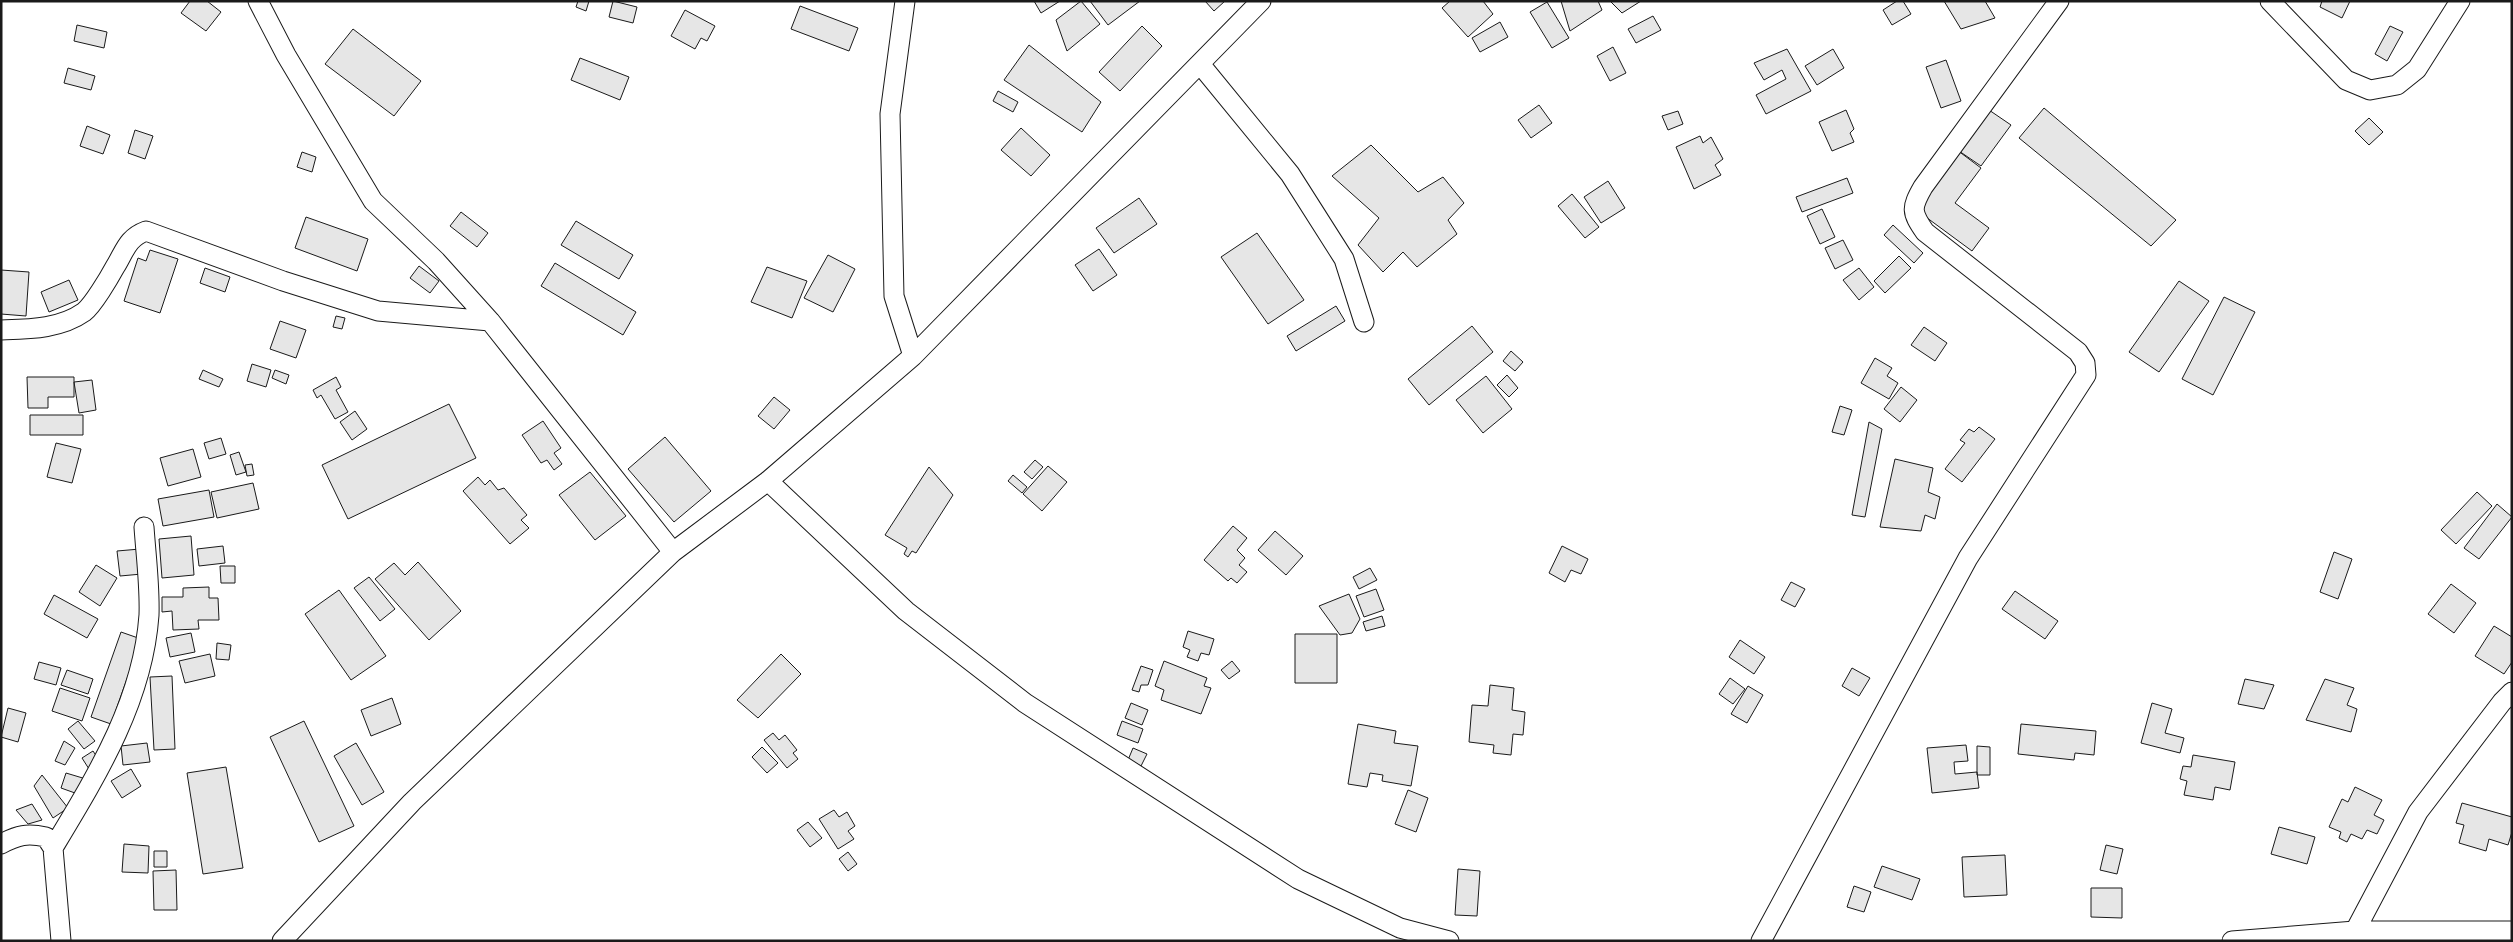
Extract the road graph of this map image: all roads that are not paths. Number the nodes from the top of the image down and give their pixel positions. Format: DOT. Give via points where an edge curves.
graph roads {
  1 [pos="258,1"];
  2 [pos="905,1"];
  3 [pos="1261,1"];
  4 [pos="2059,1"];
  5 [pos="2270,1"];
  6 [pos="2460,1"];
  7 [pos="1200,64"];
  8 [pos="490,322"];
  9 [pos="1364,322"];
  10 [pos="1,330"];
  11 [pos="913,356"];
  12 [pos="768,482"];
  13 [pos="144,527"];
  14 [pos="673,552"];
  15 [pos="2512,692"];
  16 [pos="1,844"];
  17 [pos="53,848"];
  18 [pos="2355,931"];
  19 [pos="2512,931"];
  20 [pos="61,941"];
  21 [pos="282,941"];
  22 [pos="1449,941"];
  23 [pos="1761,941"];
  24 [pos="2232,941"];
  1 -- 8 [label="street" via="286,55 373,201 436,261"];
  2 -- 11 [label="street" via="890,114 894,296"];
  3 -- 7 [label="street"];
  4 -- 23 [label="street" via="1922,187 1913,204 1914,217 1925,232 2078,352 2085,363 2086,375 1968,558"];
  5 -- 6 [label="street" via="2346,80 2370,90 2397,84 2417,69"];
  7 -- 9 [label="street" via="1290,174 1310,205 1344,259"];
  7 -- 11 [label="street"];
  8 -- 10 [label="street" via="378,312 146,231 136,234 126,244 115,267 85,311 62,322 38,328"];
  8 -- 14 [label="street"];
  11 -- 12 [label="street"];
  12 -- 14 [label="street"];
  12 -- 22 [label="street" via="906,611 1025,703 1298,880 1400,928"];
  13 -- 17 [label="street" via="149,614 140,674 118,734"];
  14 -- 21 [label="street" via="412,802"];
  15 -- 18 [label="street" via="2418,812"];
  16 -- 17 [label="street" via="28,833 46,837"];
  17 -- 20 [label="street"];
  18 -- 19 [label="street"];
  18 -- 24 [label="street"];
}
